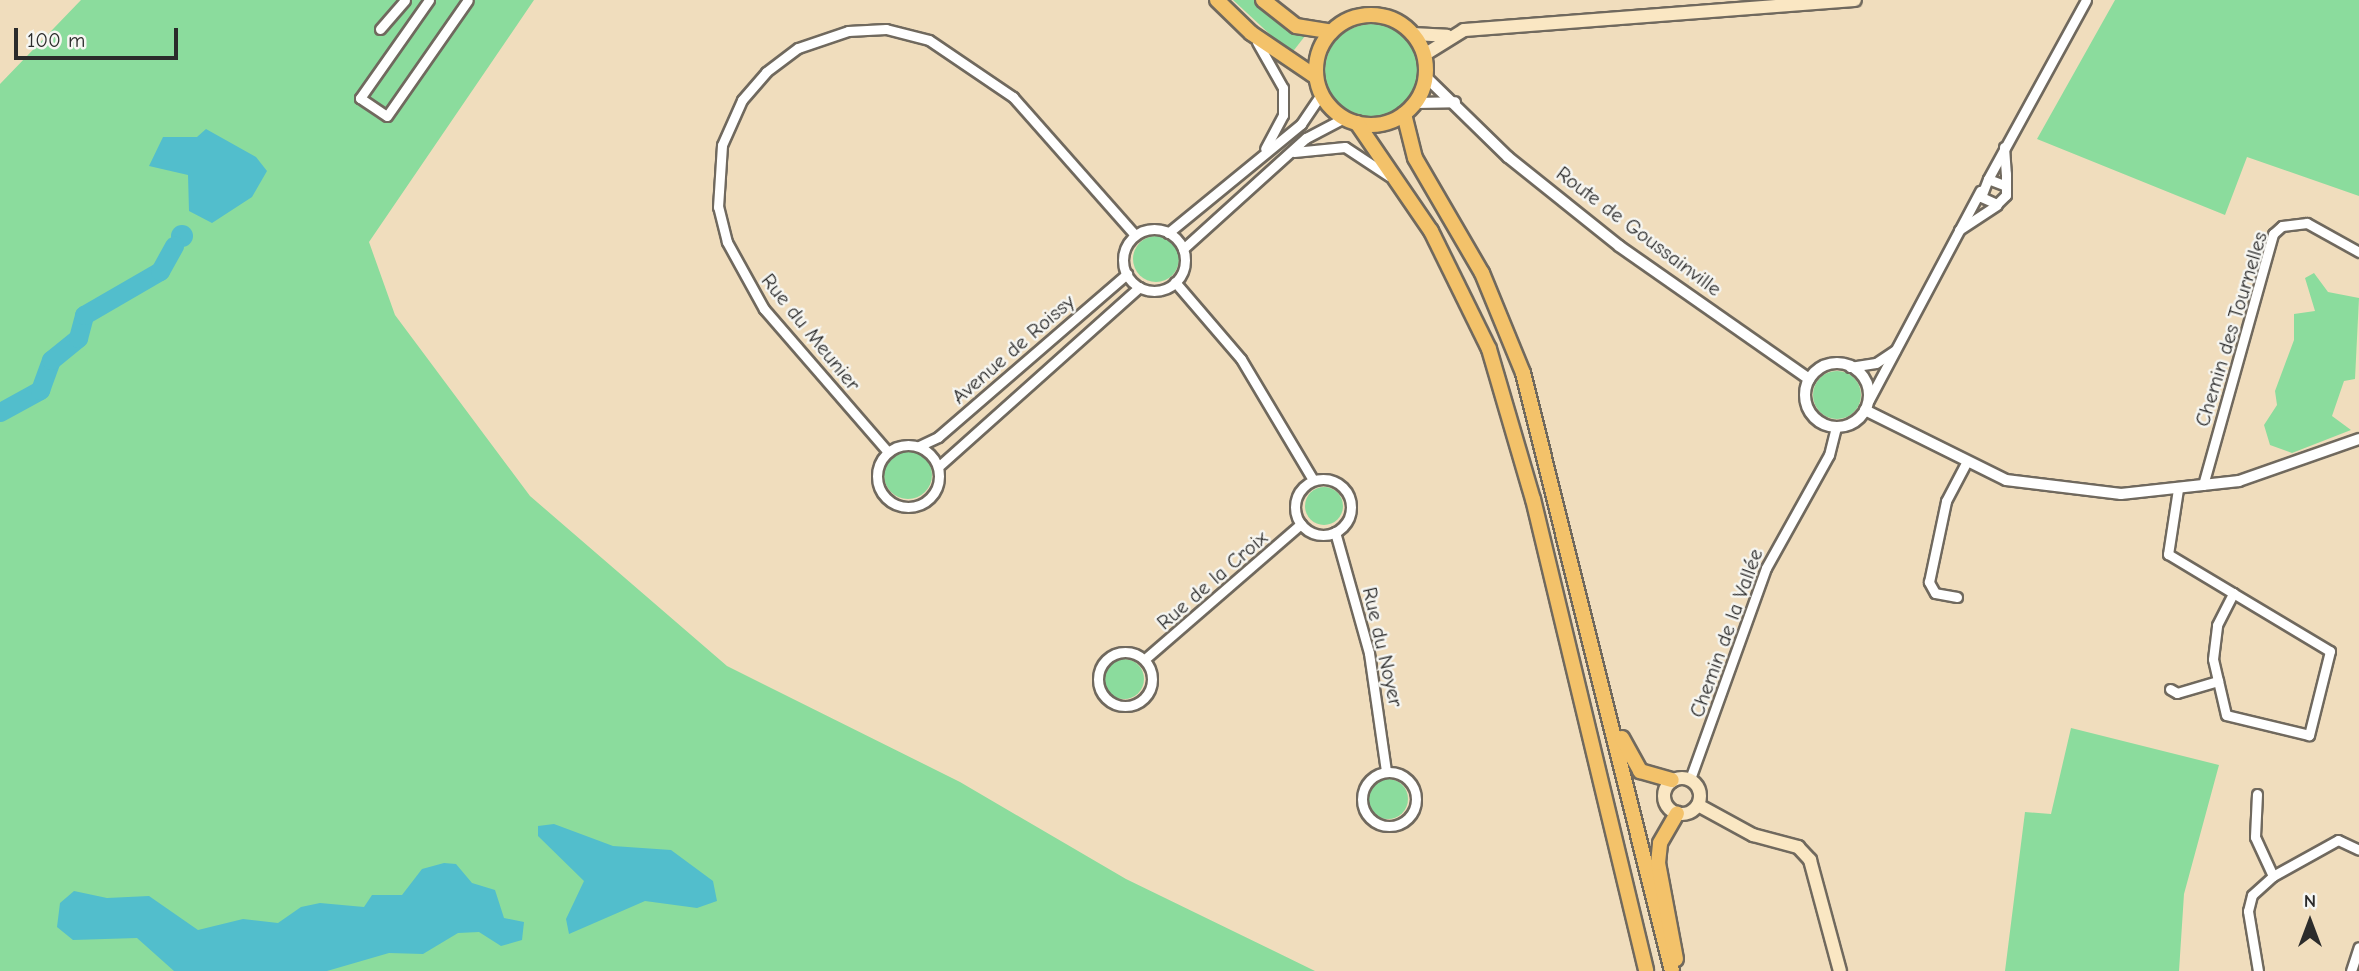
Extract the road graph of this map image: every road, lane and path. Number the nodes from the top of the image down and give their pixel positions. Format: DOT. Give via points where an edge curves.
graph roads {
  1 [pos="405,0"];
  2 [pos="429,0"];
  3 [pos="468,0"];
  4 [pos="1217,0"];
  5 [pos="1263,0"];
  6 [pos="1855,0"];
  7 [pos="2086,0"];
  8 [pos="380,29"];
  9 [pos="1332,32"];
  10 [pos="1251,33"];
  11 [pos="1412,34"];
  12 [pos="1447,36"];
  13 [pos="1424,55"];
  14 [pos="1316,77"];
  15 [pos="1426,77"];
  16 [pos="1321,94"];
  17 [pos="1455,102"];
  18 [pos="1416,103"];
  19 [pos="1404,114"];
  20 [pos="1351,121"];
  21 [pos="2004,145"];
  22 [pos="1292,153"];
  23 [pos="1250,166"];
  24 [pos="1988,179"];
  25 [pos="2006,186"];
  26 [pos="1980,191"];
  27 [pos="1406,192"];
  28 [pos="1999,203"];
  29 [pos="1957,231"];
  30 [pos="1168,233"];
  31 [pos="1135,235"];
  32 [pos="1183,249"];
  33 [pos="2359,252"];
  34 [pos="1127,274"];
  35 [pos="1175,282"];
  36 [pos="1139,287"];
  37 [pos="1896,348"];
  38 [pos="1850,367"];
  39 [pos="1810,379"];
  40 [pos="1867,405"];
  41 [pos="1836,427"];
  42 [pos="2359,439"];
  43 [pos="919,446"];
  44 [pos="888,452"];
  45 [pos="1966,463"];
  46 [pos="938,467"];
  47 [pos="1313,480"];
  48 [pos="2203,485"];
  49 [pos="2178,489"];
  50 [pos="1301,524"];
  51 [pos="1335,532"];
  52 [pos="2233,593"];
  53 [pos="1957,597"];
  54 [pos="1144,659"];
  55 [pos="1600,675"];
  56 [pos="2218,681"];
  57 [pos="2170,689"];
  58 [pos="1385,771"];
  59 [pos="1690,779"];
  60 [pos="1672,780"];
  61 [pos="2257,794"];
  62 [pos="1698,805"];
  63 [pos="1677,813"];
  64 [pos="2359,850"];
  65 [pos="2273,876"];
  66 [pos="2359,947"];
  67 [pos="1646,971"];
  68 [pos="1674,971"];
  69 [pos="1840,971"];
  70 [pos="2258,971"];
  71 [pos="2351,971"];
  1 -- 8 [label="street"];
  2 -- 3 [label="street" via="360,98 387,116"];
  4 -- 10 [label="main road"];
  5 -- 9 [label="main road" via="1296,26"];
  6 -- 12 [label="main road"];
  7 -- 21 [label="street"];
  9 -- 11 [label="main road" via="1351,19 1376,15"];
  9 -- 14 [label="main road" via="1319,51"];
  10 -- 14 [label="main road"];
  10 -- 23 [label="street" via="1283,88 1276,137"];
  11 -- 12 [label="main road"];
  11 -- 13 [label="main road"];
  12 -- 13 [label="main road"];
  13 -- 15 [label="main road"];
  14 -- 16 [label="main road"];
  15 -- 17 [label="street, Route de Goussainville"];
  15 -- 18 [label="main road"];
  16 -- 20 [label="main road"];
  16 -- 23 [label="street" via="1301,124"];
  17 -- 18 [label="street"];
  17 -- 39 [label="street, Route de Goussainville" via="1508,158 1619,246"];
  18 -- 19 [label="main road"];
  19 -- 20 [label="main road" via="1373,125"];
  19 -- 55 [label="main road" via="1415,158 1482,273 1523,373"];
  20 -- 22 [label="street" via="1323,126"];
  20 -- 27 [label="main road"];
  21 -- 24 [label="street"];
  21 -- 25 [label="street"];
  22 -- 27 [label="street" via="1346,147"];
  22 -- 32 [label="street"];
  23 -- 30 [label="street"];
  24 -- 25 [label="street"];
  24 -- 26 [label="street"];
  25 -- 28 [label="street"];
  26 -- 28 [label="street" via="1988,204"];
  26 -- 29 [label="street"];
  27 -- 67 [label="main road" via="1464,289 1511,414"];
  28 -- 29 [label="street"];
  29 -- 37 [label="street"];
  30 -- 31 [label="street" via="1151,229"];
  30 -- 32 [label="street"];
  31 -- 34 [label="street" via="1123,258"];
  31 -- 44 [label="street, Rue du Meunier" via="1013,97 929,40 886,29 848,31 798,48 766,72 742,100 722,145 718,207 727,242 764,309"];
  32 -- 35 [label="street" via="1184,267"];
  33 -- 48 [label="street, Chemin des Tournelles" via="2308,223 2282,226 2273,234"];
  34 -- 36 [label="street"];
  34 -- 43 [label="street, Avenue de Roissy" via="938,437"];
  35 -- 36 [label="street" via="1158,290"];
  35 -- 47 [label="street" via="1241,359"];
  36 -- 46 [label="street, Avenue de Roissy"];
  37 -- 38 [label="street" via="1876,363"];
  37 -- 40 [label="street"];
  38 -- 39 [label="street" via="1826,365"];
  38 -- 40 [label="street" via="1865,379"];
  39 -- 41 [label="street" via="1809,410"];
  40 -- 41 [label="street"];
  40 -- 45 [label="street" via="1879,421"];
  41 -- 59 [label="street, Chemin de la Vallée" via="1829,455 1766,568"];
  42 -- 48 [label="street" via="2300,465"];
  43 -- 44 [label="street"];
  43 -- 46 [label="street"];
  44 -- 46 [label="street" via="877,483 895,505 914,507 932,496"];
  45 -- 49 [label="street" via="2041,487 2121,494"];
  45 -- 53 [label="street" via="1946,500 1929,582 1935,593"];
  47 -- 50 [label="street" via="1296,499"];
  47 -- 51 [label="street" via="1338,483 1349,496 1351,513"];
  48 -- 49 [label="street"];
  49 -- 52 [label="street" via="2168,554"];
  50 -- 51 [label="street" via="1316,534"];
  50 -- 54 [label="street, Rue de la Croix"];
  51 -- 58 [label="street, Rue du Noyer" via="1369,653"];
  52 -- 56 [label="street" via="2217,625"];
  52 -- 56 [label="street" via="2330,651 2309,735 2226,715"];
  54 -- 54 [label="street" via="1129,652 1105,660 1098,677 1104,697 1123,706 1144,699 1153,675"];
  55 -- 60 [label="main road" via="1627,753 1640,771"];
  55 -- 68 [label="main road"];
  56 -- 57 [label="street" via="2176,693"];
  58 -- 58 [label="street" via="1369,780 1361,797 1372,821 1389,827 1412,814 1417,797 1403,775"];
  59 -- 60 [label="main road"];
  59 -- 62 [label="main road" via="1698,787"];
  60 -- 63 [label="main road" via="1664,801"];
  61 -- 65 [label="street" via="2255,837"];
  62 -- 63 [label="main road"];
  62 -- 69 [label="main road" via="1754,835 1798,847 1810,860"];
  63 -- 68 [label="main road" via="1660,843 1658,863"];
  64 -- 65 [label="street" via="2338,840"];
  65 -- 70 [label="street" via="2252,895 2248,911"];
  66 -- 71 [label="street"];
}
